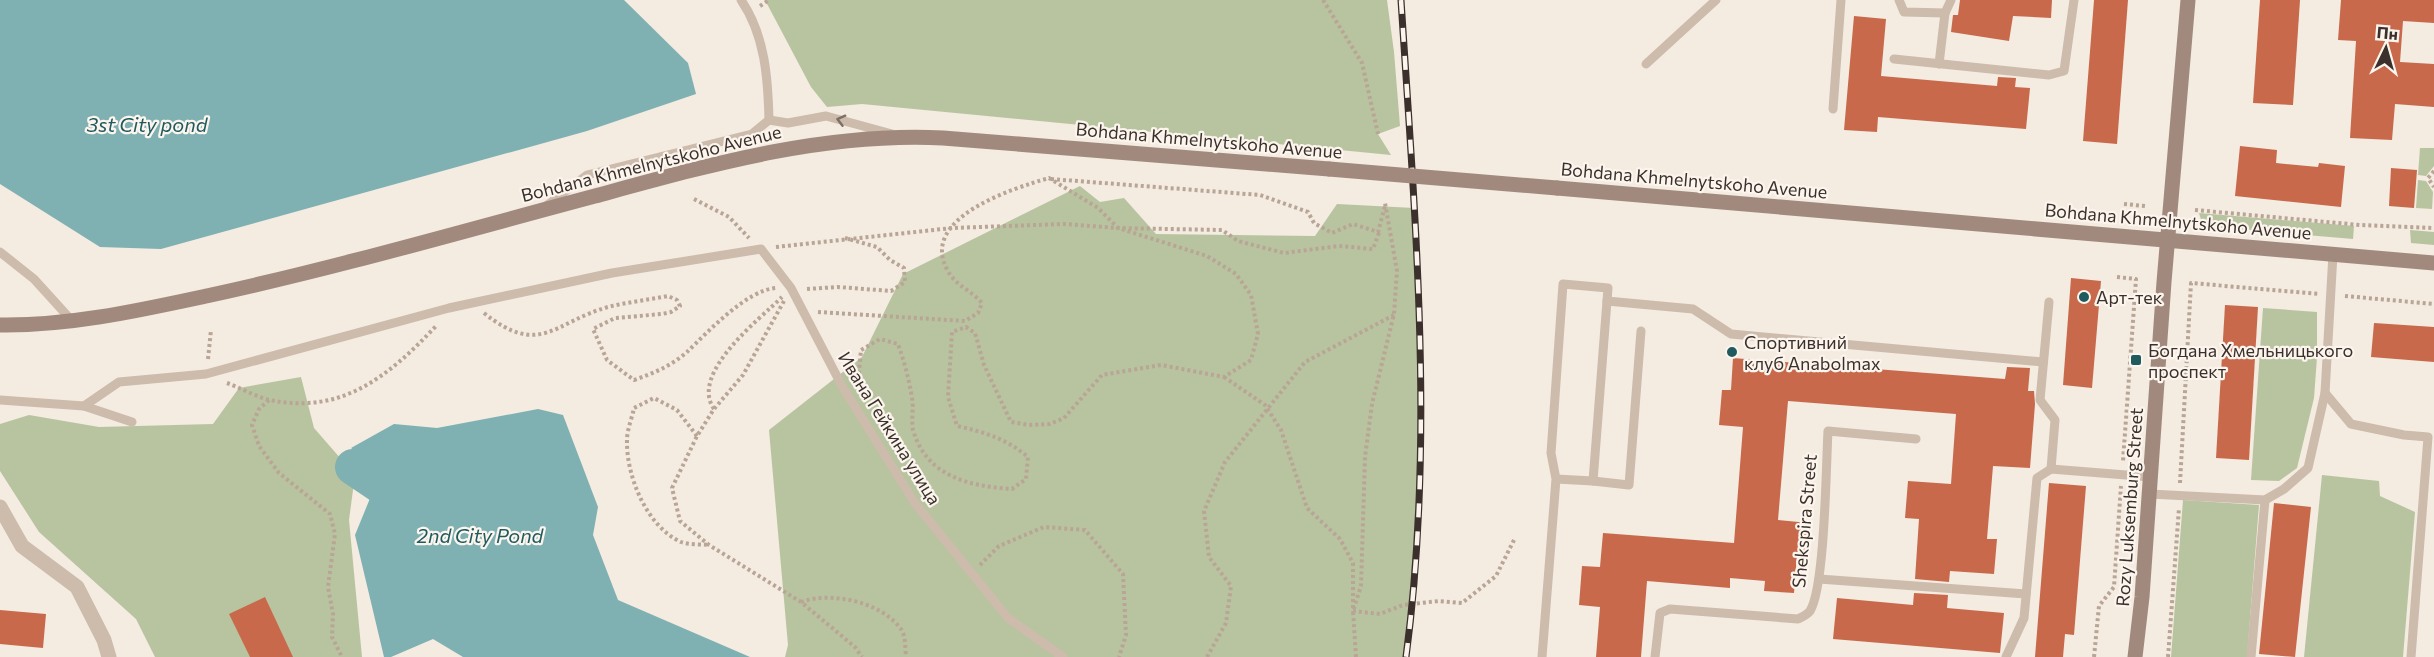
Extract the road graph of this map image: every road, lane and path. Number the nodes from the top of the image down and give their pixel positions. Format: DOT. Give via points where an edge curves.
graph roads {
  1 [pos="741,0"];
  2 [pos="1323,0"];
  3 [pos="1716,0"];
  4 [pos="1841,0"];
  5 [pos="1899,0"];
  6 [pos="1951,0"];
  7 [pos="2074,0"];
  8 [pos="2188,0"];
  9 [pos="1945,13"];
  10 [pos="1894,59"];
  11 [pos="1646,64"];
  12 [pos="1939,64"];
  13 [pos="1833,109"];
  14 [pos="769,120"];
  15 [pos="1378,134"];
  16 [pos="897,136"];
  17 [pos="2434,171"];
  18 [pos="1049,178"];
  19 [pos="2434,187"];
  20 [pos="694,199"];
  21 [pos="2124,204"];
  22 [pos="2145,206"];
  23 [pos="2195,210"];
  24 [pos="539,211"];
  25 [pos="952,228"];
  26 [pos="1118,228"];
  27 [pos="2434,228"];
  28 [pos="1380,231"];
  29 [pos="845,238"];
  30 [pos="2168,239"];
  31 [pos="761,249"];
  32 [pos="0,252"];
  33 [pos="2333,254"];
  34 [pos="2434,263"];
  35 [pos="2117,277"];
  36 [pos="2136,279"];
  37 [pos="791,288"];
  38 [pos="2330,295"];
  39 [pos="1607,301"];
  40 [pos="2049,302"];
  41 [pos="472,303"];
  42 [pos="2434,304"];
  43 [pos="449,308"];
  44 [pos="815,312"];
  45 [pos="1394,314"];
  46 [pos="73,322"];
  47 [pos="0,325"];
  48 [pos="211,330"];
  49 [pos="1641,331"];
  50 [pos="2043,362"];
  51 [pos="206,374"];
  52 [pos="1224,377"];
  53 [pos="2325,393"];
  54 [pos="0,400"];
  55 [pos="268,400"];
  56 [pos="84,406"];
  57 [pos="714,409"];
  58 [pos="856,410"];
  59 [pos="1269,411"];
  60 [pos="132,422"];
  61 [pos="698,436"];
  62 [pos="1916,439"];
  63 [pos="2051,469"];
  64 [pos="2151,477"];
  65 [pos="1556,479"];
  66 [pos="1593,481"];
  67 [pos="2150,494"];
  68 [pos="2180,496"];
  69 [pos="2265,500"];
  70 [pos="0,507"];
  71 [pos="1514,540"];
  72 [pos="709,545"];
  73 [pos="973,575"];
  74 [pos="1819,579"];
  75 [pos="2026,594"];
  76 [pos="801,602"];
  77 [pos="1353,611"];
  78 [pos="109,657"];
  79 [pos="342,657"];
  80 [pos="862,657"];
  81 [pos="906,657"];
  82 [pos="1063,657"];
  83 [pos="1119,657"];
  84 [pos="1207,657"];
  85 [pos="1356,657"];
  86 [pos="1542,657"];
  87 [pos="1655,657"];
  88 [pos="2006,657"];
  89 [pos="2135,657"];
  90 [pos="2168,657"];
  91 [pos="2251,657"];
  92 [pos="2411,657"];
  1 -- 14 [label="lane" via="761,43"];
  2 -- 15 [label="path" via="1362,63"];
  3 -- 11 [label="lane"];
  4 -- 13 [label="lane"];
  5 -- 9 [label="lane" via="1904,12"];
  6 -- 9 [label="lane"];
  7 -- 12 [label="lane" via="2064,71 2049,75"];
  8 -- 30 [label="main road, Rozy Luksemburg Street"];
  9 -- 12 [label="lane"];
  10 -- 12 [label="lane"];
  16 -- 14 [label="lane, one-way" via="826,116 788,123"];
  14 -- 24 [label="lane" via="752,134 586,175"];
  16 -- 24 [label="main road, Bohdana Khmelnytskoho Avenue" via="770,152"];
  16 -- 30 [label="main road, Bohdana Khmelnytskoho Avenue, bridge"];
  17 -- 19 [label="path" via="2428,178"];
  18 -- 25 [label="path" via="1002,192 958,218"];
  18 -- 26 [label="path" via="1098,208"];
  18 -- 28 [label="path" via="1260,195 1308,212 1314,223 1332,233 1353,224"];
  20 -- 31 [label="path" via="729,217"];
  21 -- 22 [label="path"];
  23 -- 27 [label="path"];
  24 -- 46 [label="main road, Bohdana Khmelnytskoho Avenue" via="291,278"];
  25 -- 26 [label="path" via="1064,224"];
  25 -- 29 [label="path"];
  25 -- 44 [label="path" via="942,251 948,271 982,303 978,313 965,321"];
  26 -- 28 [label="path" via="1222,230 1238,241 1284,253 1339,246 1373,249"];
  26 -- 52 [label="path" via="1207,256 1236,274 1251,295 1258,334 1251,360"];
  28 -- 45 [label="path" via="1385,203 1397,271"];
  29 -- 31 [label="path"];
  29 -- 37 [label="path" via="877,247 904,268 905,282 891,291"];
  30 -- 33 [label="main road, Bohdana Khmelnytskoho Avenue"];
  30 -- 64 [label="main road, Rozy Luksemburg Street"];
  31 -- 37 [label="lane, Ивана Гейкина улица"];
  31 -- 41 [label="lane" via="612,273"];
  32 -- 46 [label="lane" via="34,279"];
  33 -- 34 [label="main road, Bohdana Khmelnytskoho Avenue"];
  33 -- 38 [label="lane"];
  35 -- 36 [label="path"];
  37 -- 41 [label="path" via="770,289 736,308 662,370 634,380 607,360 593,329 615,318 671,312 680,306 677,300 668,296 606,308 543,335 510,332"];
  37 -- 57 [label="path" via="743,375"];
  37 -- 57 [label="path" via="746,329 720,362 708,389"];
  37 -- 58 [label="lane, Ивана Гейкина улица"];
  38 -- 42 [label="path"];
  38 -- 53 [label="lane"];
  38 -- 68 [label="path" via="2190,284"];
  39 -- 50 [label="lane" via="1693,309 1731,334"];
  39 -- 65 [label="lane" via="1608,288 1563,284 1551,453"];
  39 -- 66 [label="lane"];
  40 -- 50 [label="lane"];
  41 -- 43 [label="lane"];
  43 -- 51 [label="lane"];
  43 -- 55 [label="path" via="433,330 392,369 349,396 314,405"];
  45 -- 59 [label="path" via="1305,362"];
  45 -- 77 [label="path" via="1372,404 1365,457 1360,586"];
  46 -- 47 [label="main road, Bohdana Khmelnytskoho Avenue"];
  48 -- 51 [label="path"];
  49 -- 66 [label="lane" via="1629,484"];
  50 -- 63 [label="lane" via="2040,400 2055,420"];
  51 -- 55 [label="path"];
  51 -- 56 [label="lane" via="119,381"];
  52 -- 58 [label="path" via="1161,365 1102,375 1064,418 1050,424 1029,425 1011,422 984,365 975,333 966,327 952,332 948,398 957,426 993,435 1028,457 1026,479 1012,489 981,487 947,476 929,461 913,429 913,400 898,344 880,339 861,350"];
  52 -- 59 [label="path"];
  53 -- 69 [label="lane" via="2308,468"];
  53 -- 92 [label="lane" via="2351,424 2428,437"];
  54 -- 56 [label="lane"];
  55 -- 79 [label="path" via="252,425 259,446 279,473 330,514 335,534 328,587 332,637"];
  56 -- 60 [label="lane"];
  57 -- 61 [label="path"];
  58 -- 73 [label="lane, Ивана Гейкина улица" via="914,502"];
  59 -- 77 [label="path" via="1281,429 1307,508 1340,539 1353,563"];
  59 -- 84 [label="path" via="1225,462 1204,511 1209,557 1230,586 1226,623"];
  61 -- 72 [label="path" via="672,489 680,521"];
  61 -- 72 [label="path" via="678,411 654,398 634,408 627,440 644,508 666,532 683,542"];
  62 -- 74 [label="lane, Shekspira Street" via="1828,431"];
  63 -- 64 [label="lane"];
  63 -- 75 [label="lane" via="2037,478"];
  64 -- 67 [label="main road, Rozy Luksemburg Street"];
  65 -- 66 [label="lane"];
  65 -- 86 [label="lane"];
  67 -- 68 [label="lane"];
  67 -- 89 [label="main road, Rozy Luksemburg Street"];
  68 -- 69 [label="lane"];
  68 -- 90 [label="path"];
  69 -- 91 [label="lane"];
  70 -- 78 [label="street" via="22,546 77,587"];
  71 -- 77 [label="path" via="1496,576 1462,603 1403,605 1380,614"];
  72 -- 76 [label="path"];
  73 -- 82 [label="lane, Ивана Гейкина улица" via="1008,618"];
  73 -- 83 [label="path" via="984,558 999,546 1044,527 1085,530 1123,574 1126,635"];
  74 -- 75 [label="lane"];
  74 -- 87 [label="lane, Shekspira Street" via="1810,611 1798,619 1670,609 1660,613"];
  75 -- 88 [label="lane" via="2024,618"];
  76 -- 80 [label="path"];
  76 -- 81 [label="path" via="817,597 882,611 903,631"];
  77 -- 85 [label="path"];
}
